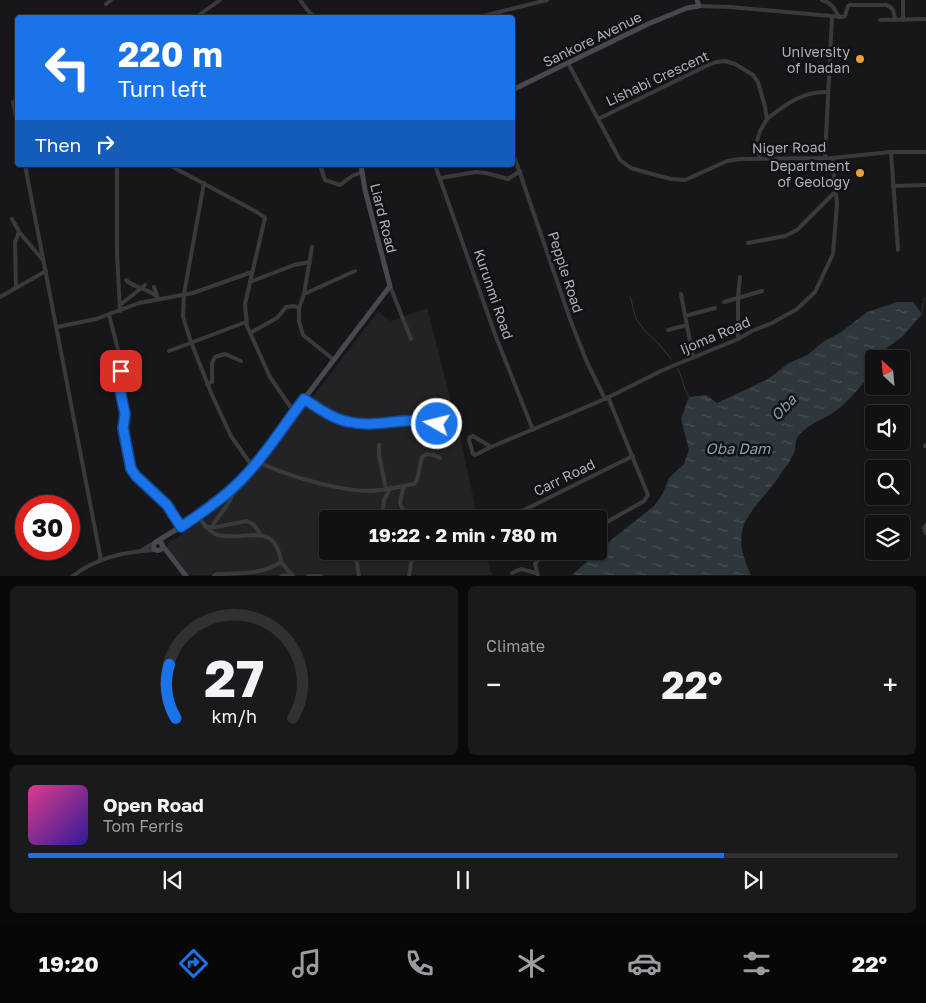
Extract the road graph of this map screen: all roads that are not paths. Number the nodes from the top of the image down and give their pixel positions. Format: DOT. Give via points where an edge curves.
graph roads {
  1 [pos="111,0"];
  2 [pos="220,0"];
  3 [pos="300,0"];
  4 [pos="547,0"];
  5 [pos="822,0"];
  6 [pos="903,0"];
  7 [pos="698,3"];
  8 [pos="106,4"];
  9 [pos="199,15"];
  10 [pos="313,15"];
  11 [pos="487,15"];
  12 [pos="832,17"];
  13 [pos="838,17"];
  14 [pos="880,20"];
  15 [pos="895,20"];
  16 [pos="903,20"];
  17 [pos="926,20"];
  18 [pos="568,63"];
  19 [pos="515,89"];
  20 [pos="828,92"];
  21 [pos="15,102"];
  22 [pos="15,113"];
  23 [pos="598,119"];
  24 [pos="767,119"];
  25 [pos="891,152"];
  26 [pos="926,152"];
  27 [pos="515,158"];
  28 [pos="825,158"];
  29 [pos="832,158"];
  30 [pos="760,159"];
  31 [pos="25,167"];
  32 [pos="117,167"];
  33 [pos="173,167"];
  34 [pos="321,167"];
  35 [pos="361,167"];
  36 [pos="436,167"];
  37 [pos="520,171"];
  38 [pos="362,172"];
  39 [pos="440,178"];
  40 [pos="204,183"];
  41 [pos="926,185"];
  42 [pos="893,186"];
  43 [pos="836,191"];
  44 [pos="12,219"];
  45 [pos="19,232"];
  46 [pos="748,243"];
  47 [pos="312,247"];
  48 [pos="898,250"];
  49 [pos="44,261"];
  50 [pos="310,262"];
  51 [pos="46,271"];
  52 [pos="355,271"];
  53 [pos="252,272"];
  54 [pos="740,276"];
  55 [pos="126,280"];
  56 [pos="250,282"];
  57 [pos="143,286"];
  58 [pos="390,286"];
  59 [pos="154,287"];
  60 [pos="16,288"];
  61 [pos="762,291"];
  62 [pos="184,294"];
  63 [pos="304,294"];
  64 [pos="681,294"];
  65 [pos="0,297"];
  66 [pos="738,297"];
  67 [pos="158,298"];
  68 [pos="724,302"];
  69 [pos="120,308"];
  70 [pos="299,308"];
  71 [pos="716,308"];
  72 [pos="109,315"];
  73 [pos="685,316"];
  74 [pos="246,322"];
  75 [pos="687,325"];
  76 [pos="57,327"];
  77 [pos="668,330"];
  78 [pos="250,333"];
  79 [pos="411,339"];
  80 [pos="738,340"];
  81 [pos="190,342"];
  82 [pos="169,351"];
  83 [pos="693,357"];
  84 [pos="334,360"];
  85 [pos="241,361"];
  86 [pos="208,384"];
  87 [pos="606,398"];
  88 [pos="304,399"];
  89 [pos="294,412"];
  90 [pos="437,424"];
  91 [pos="534,430"];
  92 [pos="379,446"];
  93 [pos="491,447"];
  94 [pos="633,456"];
  95 [pos="440,458"];
  96 [pos="254,464"];
  97 [pos="404,486"];
  98 [pos="234,487"];
  99 [pos="391,487"];
  100 [pos="386,489"];
  101 [pos="381,510"];
  102 [pos="405,510"];
  103 [pos="524,510"];
  104 [pos="198,516"];
  105 [pos="607,522"];
  106 [pos="926,525"];
  107 [pos="205,526"];
  108 [pos="181,527"];
  109 [pos="212,527"];
  110 [pos="926,533"];
  111 [pos="170,534"];
  112 [pos="261,535"];
  113 [pos="155,543"];
  114 [pos="160,547"];
  115 [pos="140,551"];
  116 [pos="101,560"];
  117 [pos="356,560"];
  118 [pos="412,560"];
  119 [pos="538,560"];
  120 [pos="281,562"];
  121 [pos="512,573"];
  122 [pos="260,574"];
  123 [pos="537,574"];
  124 [pos="75,575"];
  125 [pos="292,575"];
  126 [pos="186,576"];
  127 [pos="214,576"];
  128 [pos="281,576"];
  129 [pos="308,576"];
  130 [pos="322,576"];
  131 [pos="359,576"];
  132 [pos="409,576"];
  1 -- 8 [label="street"];
  2 -- 9 [label="street"];
  3 -- 10 [label="street"];
  4 -- 11 [label="street"];
  5 -- 13 [label="street" via="833,6"];
  6 -- 16 [label="street"];
  7 -- 12 [label="street, Sankore Avenue"];
  7 -- 18 [label="street, Sankore Avenue"];
  12 -- 13 [label="street, Sankore Avenue"];
  12 -- 20 [label="street"];
  13 -- 15 [label="street" via="845,16 850,4 886,5 893,9"];
  14 -- 15 [label="street"];
  15 -- 16 [label="street"];
  16 -- 17 [label="street"];
  18 -- 19 [label="street, Sankore Avenue"];
  18 -- 23 [label="street, Niger Road"];
  20 -- 24 [label="street" via="804,94"];
  20 -- 28 [label="street"];
  21 -- 22 [label="street"];
  23 -- 24 [label="street, Lishabi Crescent" via="706,66 725,61 747,71 758,82"];
  23 -- 30 [label="street, Niger Road" via="620,160 631,168 671,179 686,180 727,161"];
  24 -- 30 [label="street" via="756,144"];
  25 -- 26 [label="street, Niger Road"];
  25 -- 29 [label="street, Niger Road"];
  25 -- 42 [label="street"];
  27 -- 37 [label="street, Pepple Road"];
  28 -- 29 [label="street, Niger Road"];
  28 -- 30 [label="street, Niger Road"];
  29 -- 43 [label="street, Ijoma Road"];
  31 -- 49 [label="street"];
  32 -- 69 [label="street"];
  33 -- 40 [label="street"];
  34 -- 38 [label="street" via="325,180 340,185"];
  35 -- 38 [label="street, Liard Road"];
  36 -- 39 [label="street, Kurunmi Road"];
  37 -- 39 [label="street" via="508,180 476,172"];
  37 -- 87 [label="street, Pepple Road" via="570,319"];
  38 -- 58 [label="street, Liard Road"];
  39 -- 91 [label="street, Kurunmi Road" via="496,337"];
  40 -- 53 [label="street" via="265,218"];
  40 -- 62 [label="street"];
  41 -- 42 [label="street"];
  42 -- 48 [label="street"];
  43 -- 46 [label="street" via="797,230 785,236"];
  43 -- 80 [label="street, Ijoma Road" via="838,204 832,254 815,292 797,309"];
  44 -- 45 [label="street"];
  45 -- 49 [label="street"];
  45 -- 60 [label="street"];
  47 -- 50 [label="street"];
  49 -- 51 [label="street"];
  50 -- 56 [label="street"];
  50 -- 63 [label="street"];
  51 -- 60 [label="street"];
  51 -- 76 [label="street"];
  52 -- 63 [label="street"];
  53 -- 56 [label="street"];
  53 -- 62 [label="street"];
  54 -- 66 [label="street"];
  55 -- 57 [label="street"];
  56 -- 74 [label="street" via="245,304"];
  57 -- 67 [label="street"];
  57 -- 69 [label="street"];
  58 -- 79 [label="street"];
  58 -- 84 [label="street"];
  59 -- 67 [label="street"];
  60 -- 65 [label="street"];
  61 -- 66 [label="street"];
  62 -- 67 [label="street"];
  62 -- 81 [label="street" via="183,317"];
  63 -- 70 [label="street"];
  64 -- 73 [label="street"];
  66 -- 68 [label="street"];
  66 -- 80 [label="street"];
  67 -- 69 [label="street"];
  69 -- 72 [label="street"];
  70 -- 78 [label="street" via="286,307 278,318"];
  70 -- 84 [label="street" via="303,335"];
  71 -- 73 [label="street"];
  72 -- 76 [label="street"];
  72 -- 108 [label="street" via="121,361 123,428 131,469 167,505"];
  73 -- 75 [label="street"];
  74 -- 78 [label="street"];
  74 -- 81 [label="street"];
  75 -- 77 [label="street"];
  75 -- 83 [label="street"];
  76 -- 116 [label="street"];
  78 -- 89 [label="street" via="270,377"];
  80 -- 83 [label="street, Ijoma Road"];
  81 -- 82 [label="street"];
  81 -- 86 [label="street"];
  83 -- 87 [label="street, Ijoma Road"];
  84 -- 88 [label="street"];
  85 -- 86 [label="street" via="225,354 216,357 212,363 212,382"];
  86 -- 96 [label="street" via="231,436"];
  87 -- 91 [label="street, Ijoma Road"];
  87 -- 94 [label="street, Pepple Road"];
  88 -- 89 [label="street"];
  88 -- 90 [label="street" via="349,423 427,420"];
  89 -- 96 [label="street"];
  91 -- 93 [label="street, Ijoma Road"];
  92 -- 100 [label="street"];
  93 -- 93 [label="street, Ijoma Road" via="475,455 470,437 478,437"];
  94 -- 103 [label="street, Carr Road"];
  94 -- 105 [label="street, Pepple Road" via="648,495 644,501"];
  95 -- 97 [label="street" via="423,455 417,480"];
  96 -- 98 [label="street"];
  96 -- 100 [label="street" via="330,486"];
  97 -- 99 [label="street"];
  97 -- 102 [label="street" via="400,502"];
  98 -- 104 [label="street"];
  98 -- 109 [label="street" via="230,504 215,519"];
  99 -- 100 [label="street"];
  99 -- 101 [label="street"];
  104 -- 107 [label="street"];
  104 -- 108 [label="street"];
  106 -- 110 [label="street"];
  107 -- 109 [label="street"];
  107 -- 112 [label="street" via="218,535"];
  108 -- 111 [label="street"];
  109 -- 112 [label="street" via="247,521"];
  111 -- 113 [label="street"];
  111 -- 114 [label="street"];
  112 -- 120 [label="street" via="275,542"];
  113 -- 114 [label="street" via="154,547"];
  113 -- 115 [label="street"];
  114 -- 115 [label="street"];
  114 -- 126 [label="street"];
  115 -- 116 [label="street"];
  116 -- 124 [label="street"];
  117 -- 131 [label="street"];
  118 -- 132 [label="street"];
  119 -- 123 [label="street" via="535,564"];
  120 -- 122 [label="street"];
  120 -- 125 [label="street"];
  121 -- 123 [label="street" via="521,569"];
  122 -- 127 [label="street"];
  125 -- 128 [label="street"];
  129 -- 130 [label="street"];
}
